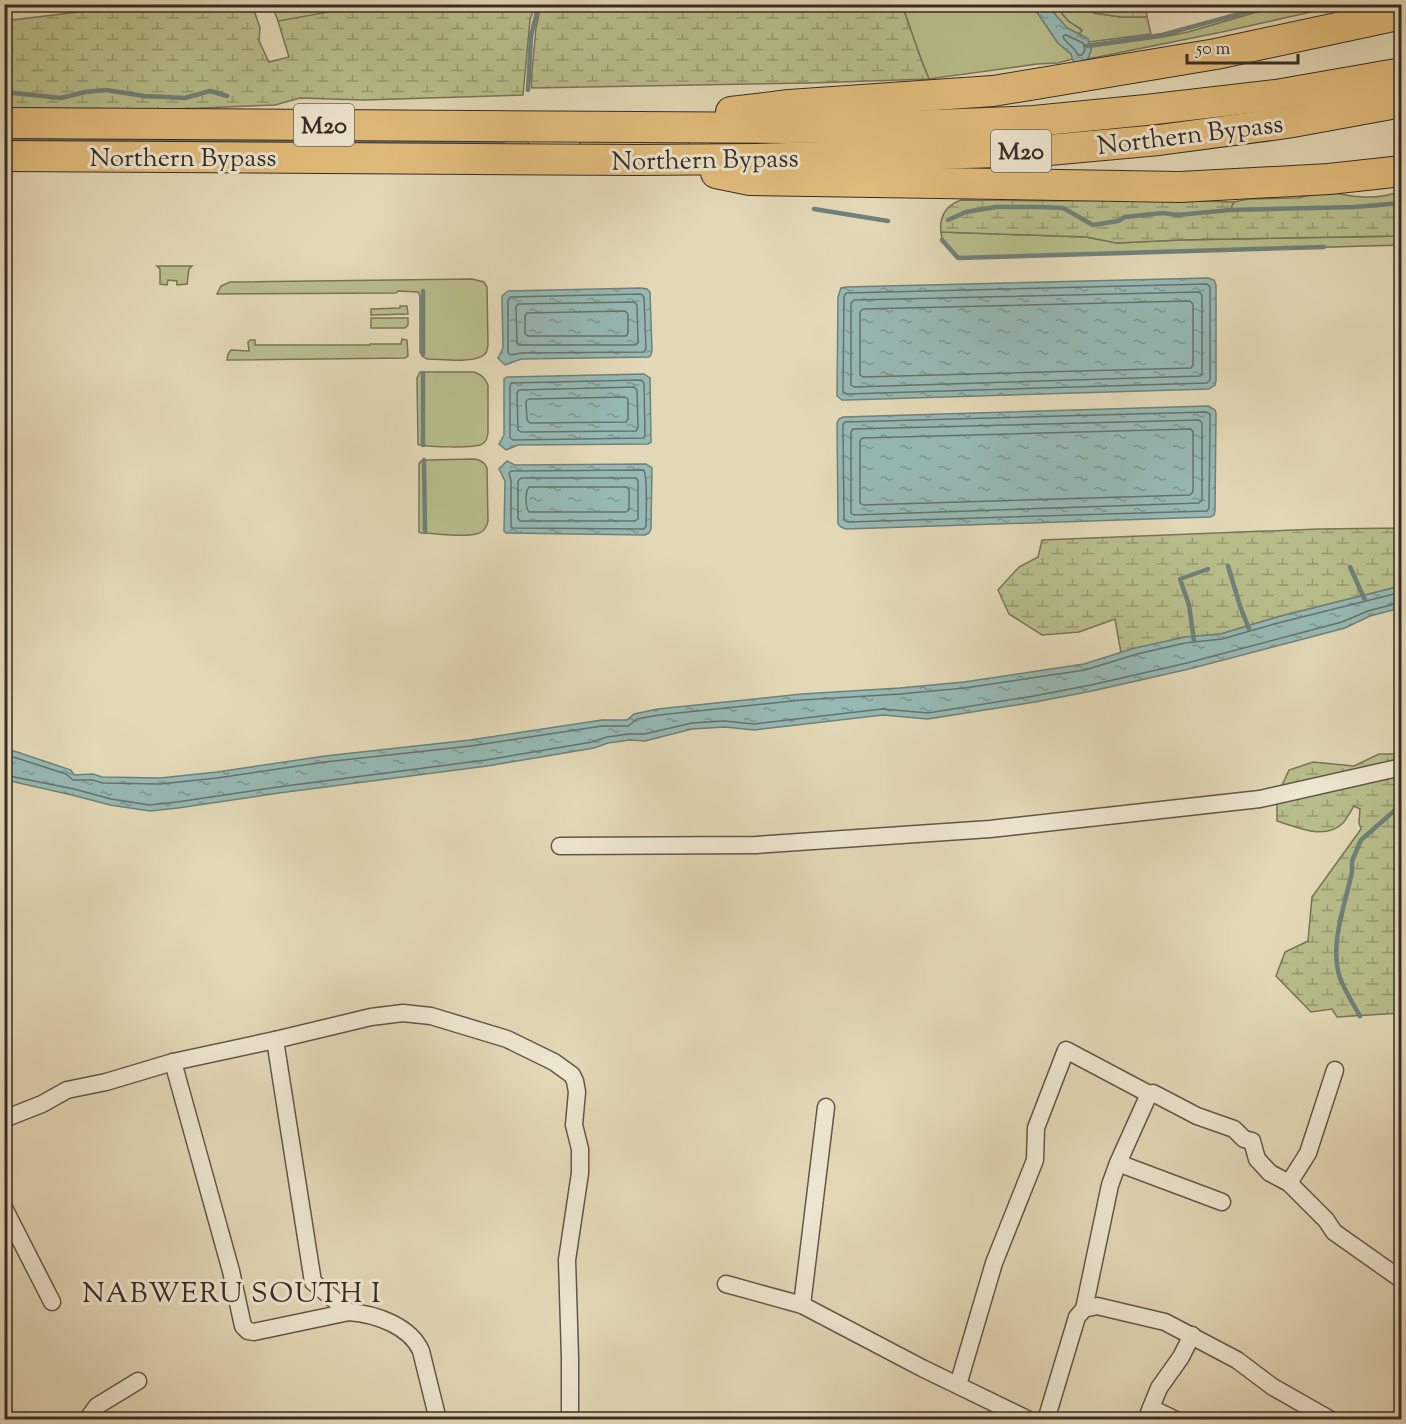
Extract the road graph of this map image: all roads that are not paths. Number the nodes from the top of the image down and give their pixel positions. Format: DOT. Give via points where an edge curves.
graph roads {
  1 [pos="1401,14"];
  2 [pos="1401,73"];
  3 [pos="1401,102"];
  4 [pos="4,123"];
  5 [pos="643,126"];
  6 [pos="4,156"];
  7 [pos="637,160"];
  8 [pos="1401,171"];
  9 [pos="1401,767"];
  10 [pos="560,846"];
  11 [pos="275,1040"];
  12 [pos="173,1062"];
  13 [pos="1335,1070"];
  14 [pos="1149,1094"];
  15 [pos="826,1107"];
  16 [pos="4,1119"];
  17 [pos="1118,1163"];
  18 [pos="1289,1183"];
  19 [pos="1222,1202"];
  20 [pos="4,1208"];
  21 [pos="1401,1280"];
  22 [pos="726,1284"];
  23 [pos="52,1302"];
  24 [pos="801,1305"];
  25 [pos="1084,1309"];
  26 [pos="349,1312"];
  27 [pos="1192,1335"];
  28 [pos="138,1381"];
  29 [pos="958,1385"];
  30 [pos="1148,1414"];
  31 [pos="87,1419"];
  32 [pos="438,1419"];
  33 [pos="570,1419"];
  34 [pos="1029,1419"];
  35 [pos="1046,1419"];
  36 [pos="1176,1419"];
  37 [pos="1331,1419"];
  1 -- 5 [label="highway" via="1215,54 993,91 789,105"];
  2 -- 5 [label="highway, Northern Bypass / M20" via="1276,94 1034,121 884,127"];
  3 -- 7 [label="highway, Northern Bypass / M20" via="1159,141 1038,151"];
  4 -- 5 [label="highway, Northern Bypass / M20"];
  6 -- 7 [label="highway, Northern Bypass"];
  7 -- 8 [label="highway" via="750,180 1046,186 1180,187 1329,180"];
  9 -- 10 [label="street" via="1260,799 990,829 756,845"];
  11 -- 12 [label="street"];
  11 -- 26 [label="street" via="313,1282"];
  11 -- 33 [label="street" via="371,1017 403,1013 431,1016 507,1039 572,1075 577,1092 574,1125 580,1173 567,1260"];
  12 -- 16 [label="street" via="67,1090"];
  12 -- 26 [label="street" via="243,1326 254,1332"];
  13 -- 18 [label="street" via="1308,1153"];
  14 -- 17 [label="street"];
  14 -- 18 [label="street" via="1234,1129 1252,1141 1257,1159 1270,1173"];
  14 -- 29 [label="street" via="1066,1050 1036,1128 1035,1160 994,1263"];
  15 -- 24 [label="street"];
  17 -- 19 [label="street"];
  17 -- 25 [label="street"];
  18 -- 21 [label="street" via="1334,1232"];
  20 -- 23 [label="street"];
  22 -- 24 [label="street"];
  24 -- 29 [label="street"];
  25 -- 27 [label="street" via="1096,1306 1137,1314"];
  25 -- 35 [label="street" via="1077,1317"];
  26 -- 32 [label="street" via="377,1317 402,1329 418,1344"];
  27 -- 30 [label="street" via="1159,1388"];
  27 -- 37 [label="street"];
  28 -- 31 [label="street" via="97,1406"];
  29 -- 34 [label="street"];
  30 -- 36 [label="street"];
}
